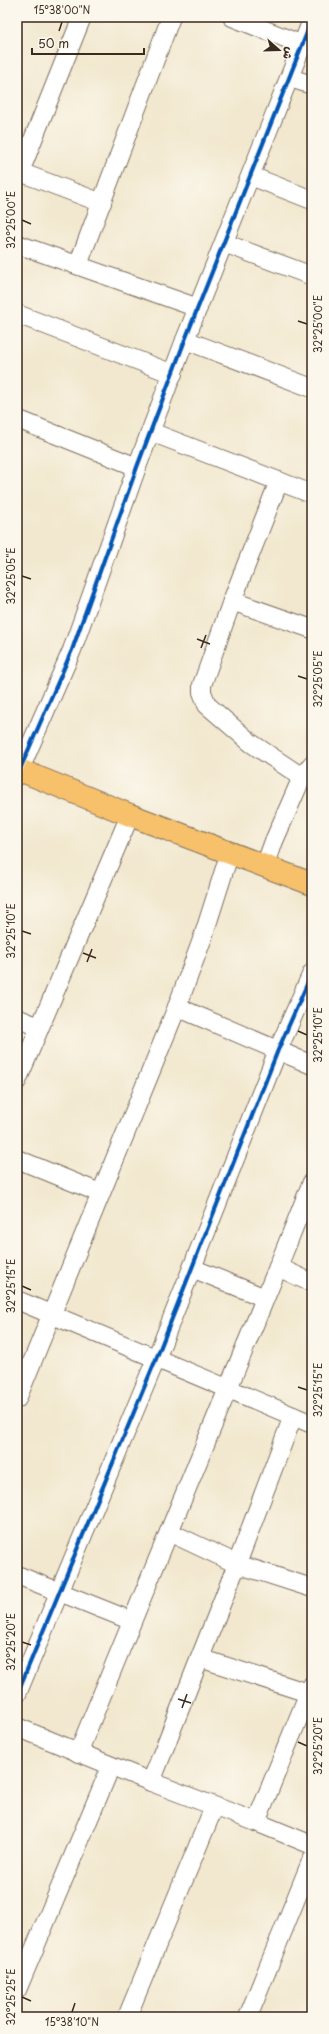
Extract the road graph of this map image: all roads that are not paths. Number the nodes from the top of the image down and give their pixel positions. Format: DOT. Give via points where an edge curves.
graph roads {
  1 [pos="82,17"];
  2 [pos="171,17"];
  3 [pos="232,17"];
  4 [pos="312,20"];
  5 [pos="303,45"];
  6 [pos="290,78"];
  7 [pos="312,85"];
  8 [pos="18,172"];
  9 [pos="250,176"];
  10 [pos="312,200"];
  11 [pos="102,203"];
  12 [pos="224,242"];
  13 [pos="17,244"];
  14 [pos="78,265"];
  15 [pos="312,276"];
  16 [pos="198,308"];
  17 [pos="17,314"];
  18 [pos="185,340"];
  19 [pos="173,374"];
  20 [pos="312,388"];
  21 [pos="17,419"];
  22 [pos="151,432"];
  23 [pos="137,467"];
  24 [pos="279,481"];
  25 [pos="312,494"];
  26 [pos="232,601"];
  27 [pos="312,629"];
  28 [pos="307,770"];
  29 [pos="18,772"];
  30 [pos="130,815"];
  31 [pos="230,852"];
  32 [pos="265,866"];
  33 [pos="312,884"];
  34 [pos="312,973"];
  35 [pos="177,1007"];
  36 [pos="17,1018"];
  37 [pos="39,1027"];
  38 [pos="278,1050"];
  39 [pos="312,1065"];
  40 [pos="17,1081"];
  41 [pos="17,1159"];
  42 [pos="312,1182"];
  43 [pos="100,1193"];
  44 [pos="278,1267"];
  45 [pos="192,1268"];
  46 [pos="312,1283"];
  47 [pos="265,1298"];
  48 [pos="17,1300"];
  49 [pos="51,1314"];
  50 [pos="156,1359"];
  51 [pos="227,1388"];
  52 [pos="17,1399"];
  53 [pos="293,1416"];
  54 [pos="312,1424"];
  55 [pos="169,1532"];
  56 [pos="238,1564"];
  57 [pos="17,1575"];
  58 [pos="312,1588"];
  59 [pos="60,1591"];
  60 [pos="132,1621"];
  61 [pos="200,1658"];
  62 [pos="310,1689"];
  63 [pos="17,1694"];
  64 [pos="17,1727"];
  65 [pos="78,1752"];
  66 [pos="111,1766"];
  67 [pos="151,1782"];
  68 [pos="214,1807"];
  69 [pos="256,1822"];
  70 [pos="312,1845"];
  71 [pos="312,1859"];
  72 [pos="17,1990"];
  73 [pos="127,2017"];
  74 [pos="248,2017"];
  1 -- 8 [label="street"];
  2 -- 11 [label="street"];
  3 -- 5 [label="street"];
  4 -- 5 [label="street"];
  5 -- 6 [label="street"];
  6 -- 7 [label="street"];
  6 -- 9 [label="street"];
  8 -- 11 [label="street"];
  9 -- 10 [label="street"];
  9 -- 12 [label="street"];
  11 -- 14 [label="street"];
  12 -- 15 [label="street"];
  12 -- 16 [label="street"];
  13 -- 14 [label="street"];
  14 -- 16 [label="street"];
  16 -- 18 [label="street"];
  17 -- 19 [label="street"];
  18 -- 19 [label="street"];
  18 -- 20 [label="street"];
  19 -- 22 [label="street"];
  21 -- 23 [label="street"];
  22 -- 23 [label="street"];
  22 -- 24 [label="street"];
  23 -- 29 [label="street" via="72,650"];
  24 -- 25 [label="street"];
  24 -- 26 [label="street"];
  26 -- 27 [label="street"];
  26 -- 28 [label="street" via="202,685 204,699 207,705 251,743"];
  28 -- 32 [label="street"];
  29 -- 30 [label="highway"];
  30 -- 31 [label="highway"];
  30 -- 37 [label="street"];
  31 -- 32 [label="highway"];
  31 -- 35 [label="street"];
  32 -- 33 [label="highway"];
  34 -- 38 [label="street"];
  35 -- 38 [label="street"];
  35 -- 43 [label="street"];
  36 -- 37 [label="street"];
  37 -- 40 [label="street"];
  38 -- 39 [label="street"];
  38 -- 45 [label="street"];
  41 -- 43 [label="street"];
  42 -- 44 [label="street"];
  43 -- 49 [label="street"];
  44 -- 46 [label="street"];
  44 -- 47 [label="street"];
  45 -- 47 [label="street"];
  45 -- 50 [label="street"];
  47 -- 51 [label="street"];
  48 -- 49 [label="street"];
  49 -- 50 [label="street"];
  49 -- 52 [label="street"];
  50 -- 51 [label="street"];
  50 -- 59 [label="street"];
  51 -- 53 [label="street"];
  51 -- 55 [label="street"];
  53 -- 54 [label="street"];
  53 -- 56 [label="street"];
  55 -- 56 [label="street"];
  55 -- 60 [label="street"];
  56 -- 58 [label="street"];
  56 -- 61 [label="street"];
  57 -- 59 [label="street"];
  59 -- 60 [label="street"];
  59 -- 63 [label="street"];
  60 -- 65 [label="street"];
  61 -- 62 [label="street"];
  61 -- 67 [label="street"];
  62 -- 69 [label="street"];
  64 -- 65 [label="street"];
  65 -- 66 [label="street"];
  66 -- 67 [label="street"];
  66 -- 72 [label="street"];
  67 -- 68 [label="street"];
  68 -- 69 [label="street"];
  68 -- 73 [label="street"];
  69 -- 70 [label="street"];
  71 -- 74 [label="street"];
}
